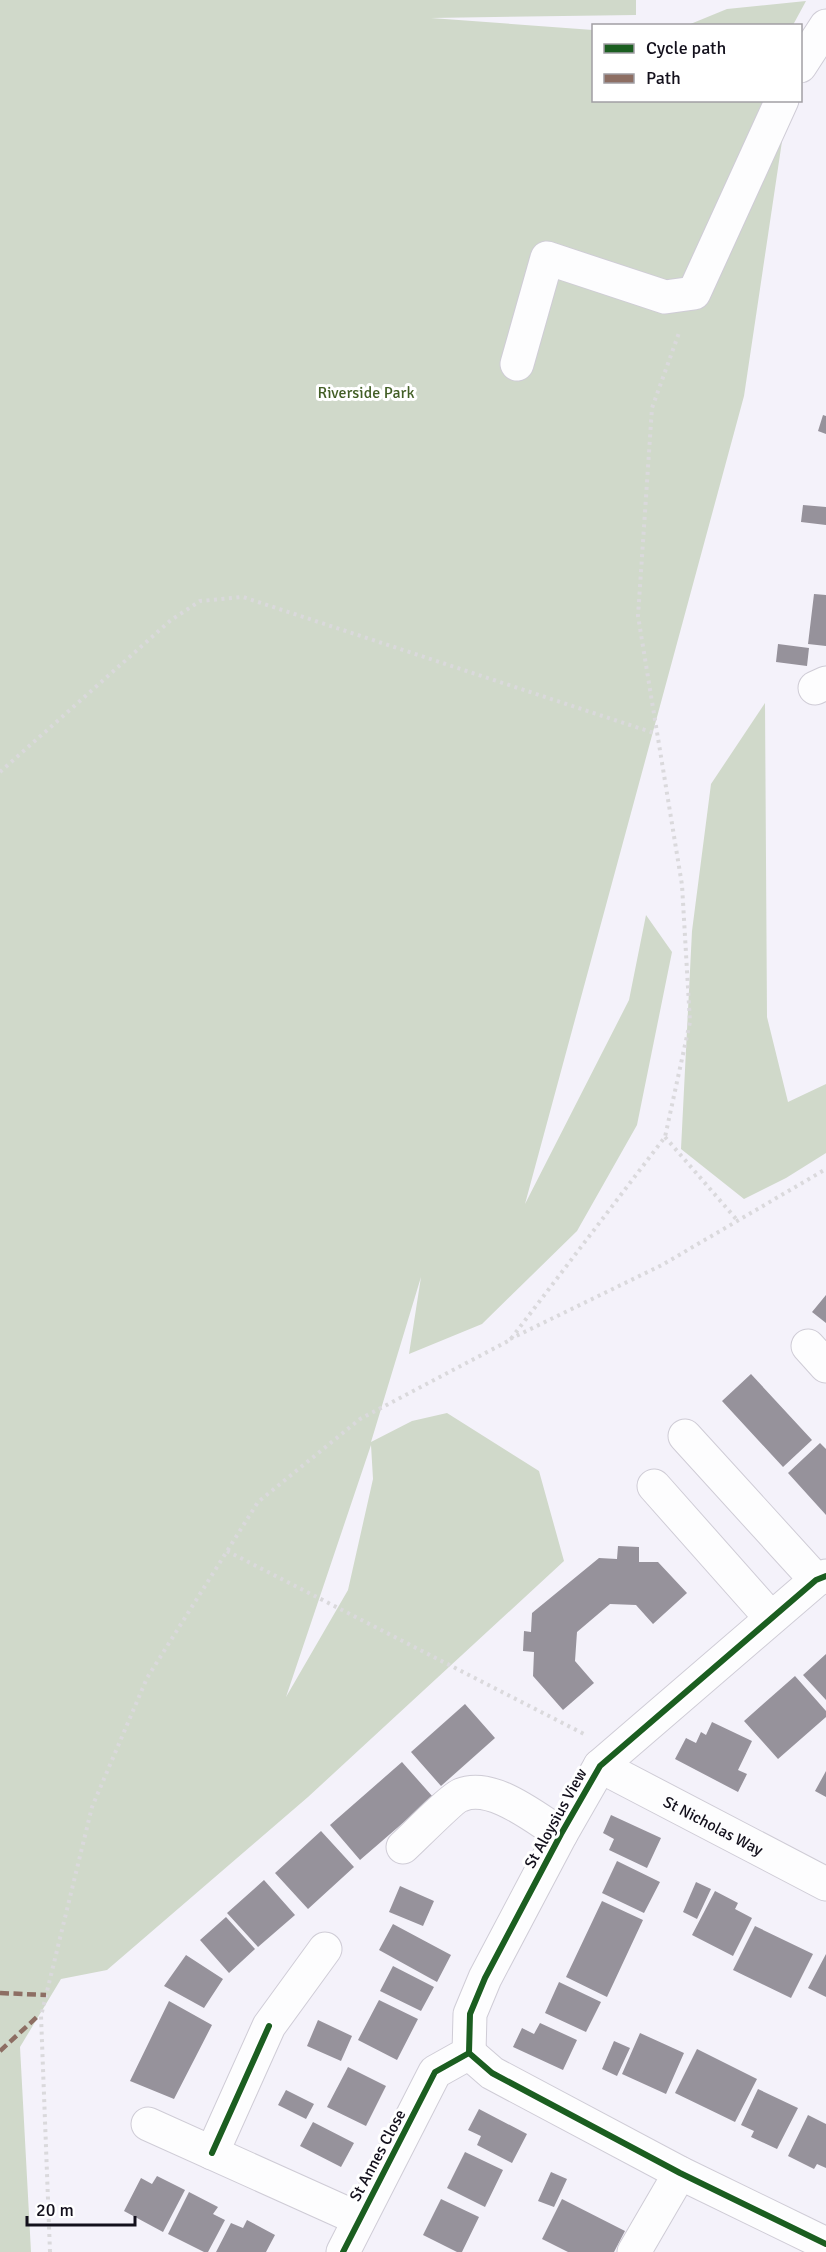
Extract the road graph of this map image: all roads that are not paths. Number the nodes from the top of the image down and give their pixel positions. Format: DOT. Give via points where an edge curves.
graph roads {
  1 [pos="826,26"];
  2 [pos="802,64"];
  3 [pos="781,102"];
  4 [pos="517,364"];
  5 [pos="685,1436"];
  6 [pos="654,1486"];
  7 [pos="821,1578"];
  8 [pos="771,1618"];
  9 [pos="608,1759"];
  10 [pos="561,1834"];
  11 [pos="403,1847"];
  12 [pos="826,1884"];
  13 [pos="325,1949"];
  14 [pos="469,2053"];
  15 [pos="148,2124"];
  16 [pos="212,2153"];
  17 [pos="680,2173"];
  18 [pos="359,2219"];
  19 [pos="826,2244"];
  20 [pos="343,2252"];
  21 [pos="634,2252"];
  1 -- 2 [label="street"];
  3 -- 4 [label="street" via="694,293 665,297 546,258"];
  5 -- 7 [label="street"];
  6 -- 8 [label="street"];
  7 -- 8 [label="street, St Aloysius View"];
  8 -- 9 [label="street, St Aloysius View"];
  9 -- 10 [label="street, St Aloysius View"];
  9 -- 12 [label="street, St Nicholas Way"];
  10 -- 11 [label="street" via="487,1792 460,1795"];
  10 -- 14 [label="street, St Aloysius View" via="484,1978 470,2014"];
  13 -- 16 [label="street" via="269,2026"];
  14 -- 17 [label="street" via="492,2073"];
  14 -- 18 [label="street, St Annes Close" via="435,2072"];
  15 -- 16 [label="street"];
  16 -- 18 [label="street"];
  17 -- 19 [label="street"];
  17 -- 21 [label="street"];
  18 -- 20 [label="street, St Annes Close"];
}
